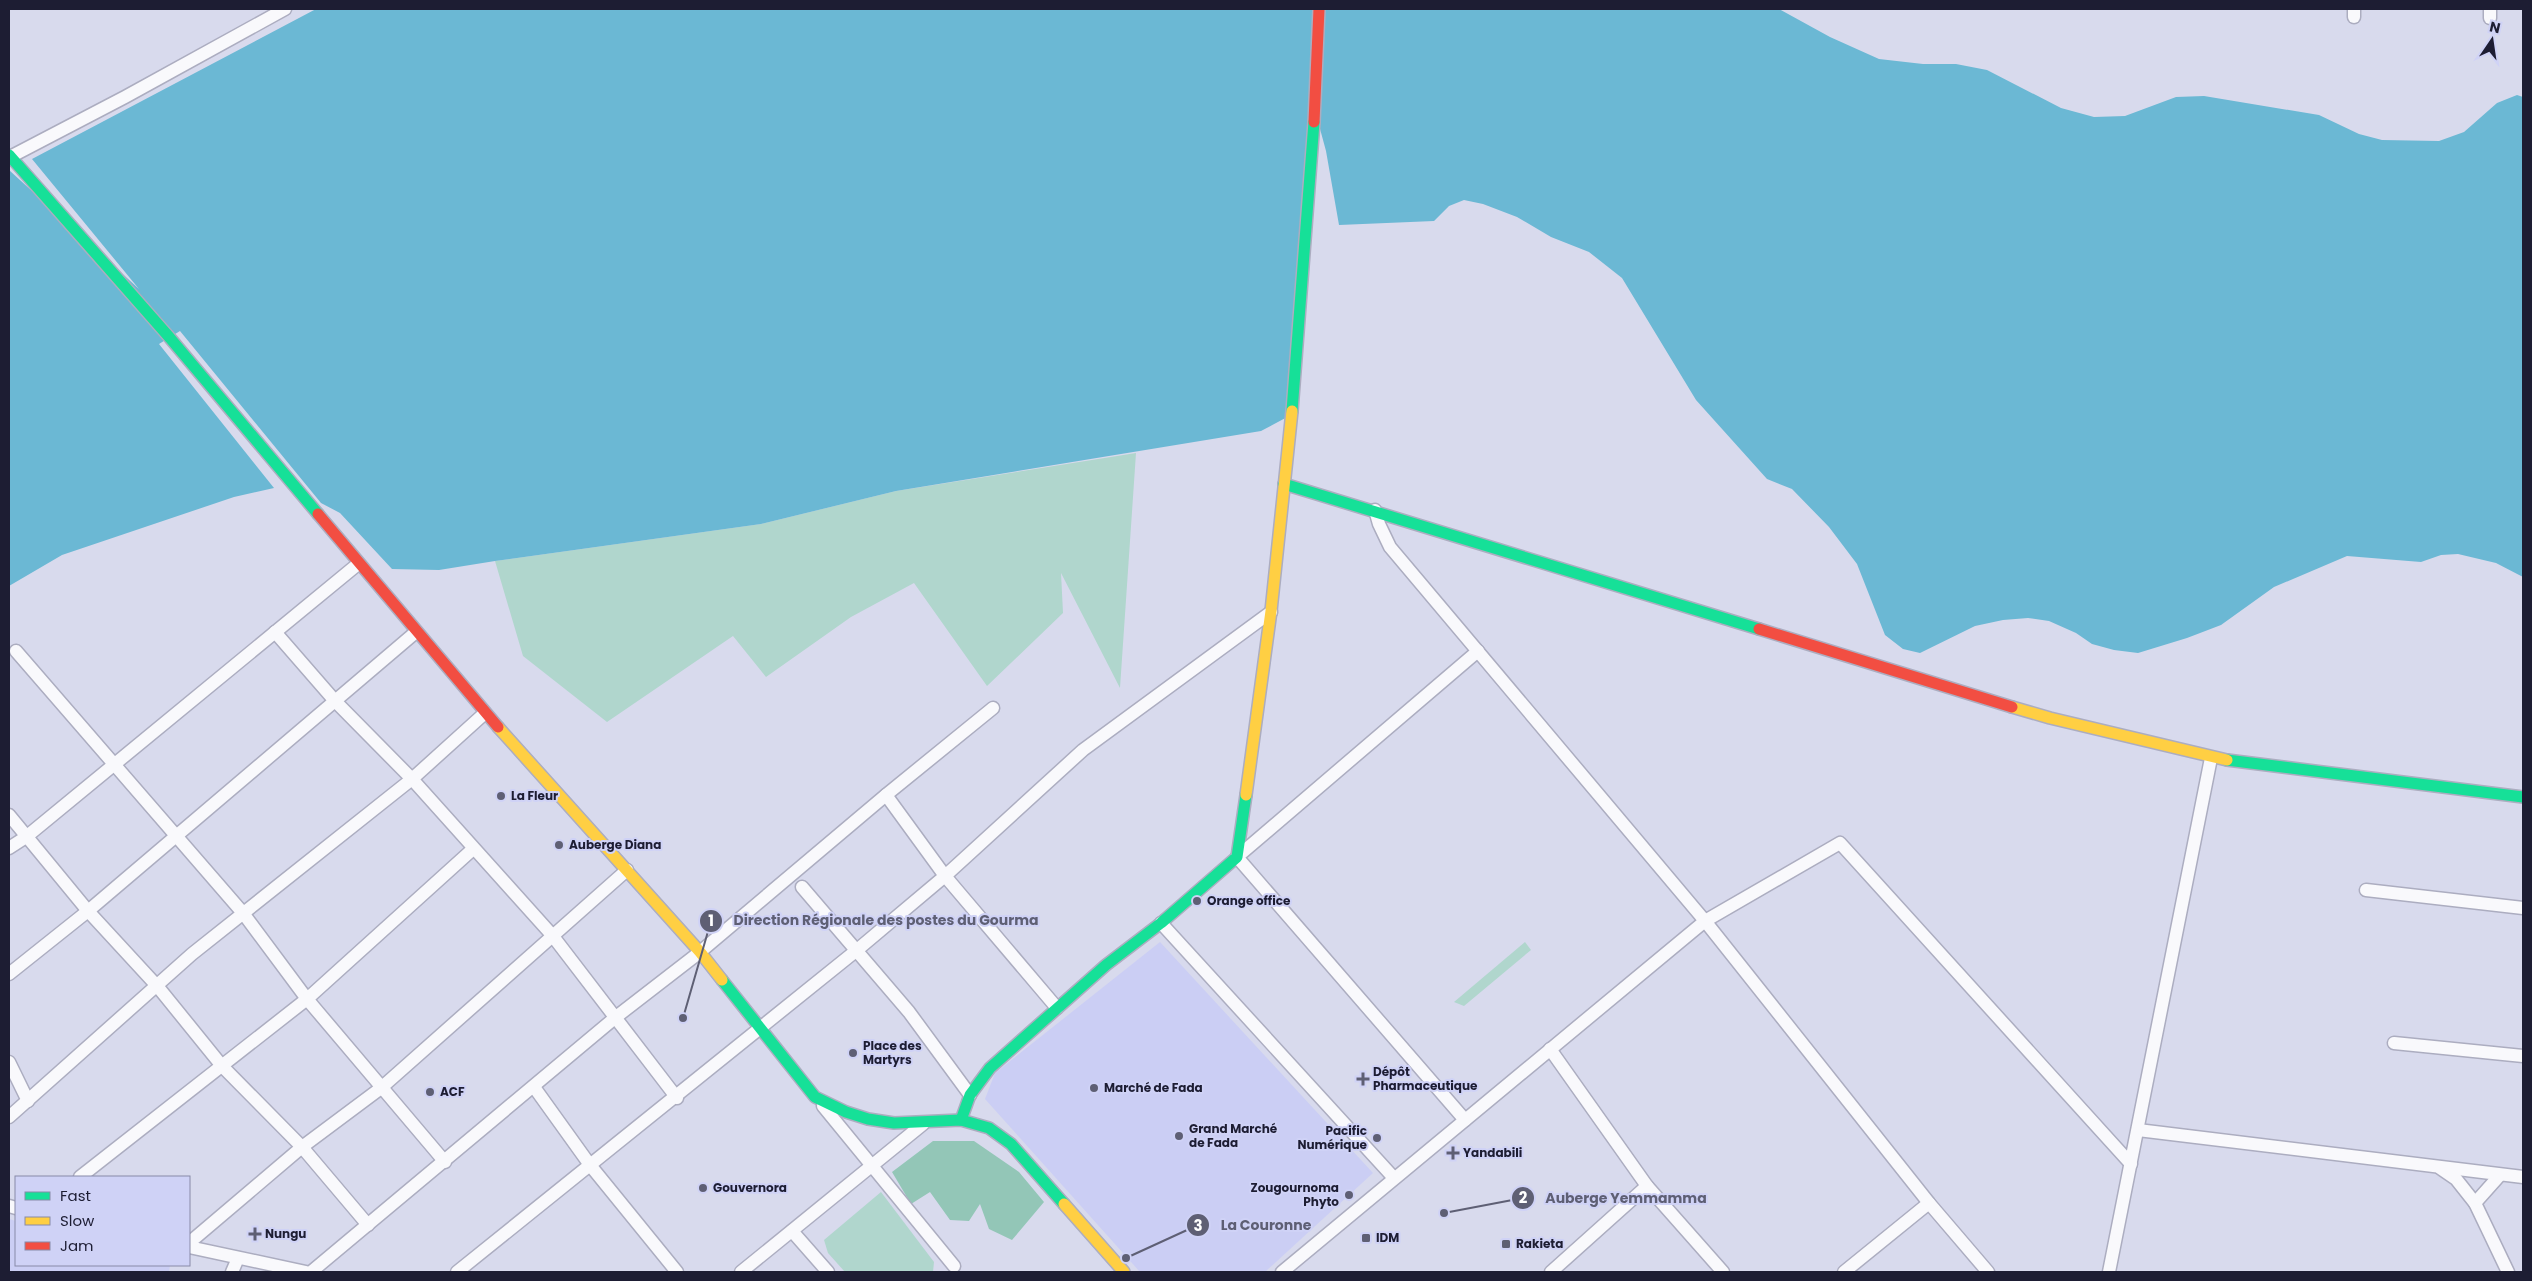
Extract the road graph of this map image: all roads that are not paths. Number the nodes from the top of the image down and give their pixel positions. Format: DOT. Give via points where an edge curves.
graph roads {
  1 [pos="285,9"];
  2 [pos="1319,9"];
  3 [pos="10,156"];
  4 [pos="1284,484"];
  5 [pos="1375,510"];
  6 [pos="358,564"];
  7 [pos="1271,612"];
  8 [pos="275,632"];
  9 [pos="416,632"];
  10 [pos="16,651"];
  11 [pos="1478,651"];
  12 [pos="335,701"];
  13 [pos="993,708"];
  14 [pos="484,713"];
  15 [pos="2212,758"];
  16 [pos="113,765"];
  17 [pos="412,779"];
  18 [pos="886,795"];
  19 [pos="2523,797"];
  20 [pos="9,815"];
  21 [pos="176,835"];
  22 [pos="26,837"];
  23 [pos="9,848"];
  24 [pos="473,849"];
  25 [pos="1237,857"];
  26 [pos="627,870"];
  27 [pos="945,876"];
  28 [pos="802,887"];
  29 [pos="2366,890"];
  30 [pos="2523,908"];
  31 [pos="88,910"];
  32 [pos="243,913"];
  33 [pos="1705,921"];
  34 [pos="1161,923"];
  35 [pos="552,935"];
  36 [pos="857,950"];
  37 [pos="700,952"];
  38 [pos="9,974"];
  39 [pos="158,987"];
  40 [pos="307,999"];
  41 [pos="1057,1008"];
  42 [pos="616,1017"];
  43 [pos="760,1027"];
  44 [pos="2394,1043"];
  45 [pos="1550,1049"];
  46 [pos="2523,1056"];
  47 [pos="9,1062"];
  48 [pos="222,1066"];
  49 [pos="534,1087"];
  50 [pos="381,1088"];
  51 [pos="970,1095"];
  52 [pos="815,1097"];
  53 [pos="677,1098"];
  54 [pos="28,1101"];
  55 [pos="9,1117"];
  56 [pos="961,1120"];
  57 [pos="1464,1120"];
  58 [pos="925,1123"];
  59 [pos="2138,1130"];
  60 [pos="302,1147"];
  61 [pos="445,1162"];
  62 [pos="871,1164"];
  63 [pos="2131,1164"];
  64 [pos="590,1165"];
  65 [pos="2438,1167"];
  66 [pos="2500,1175"];
  67 [pos="81,1176"];
  68 [pos="2523,1177"];
  69 [pos="1394,1178"];
  70 [pos="1647,1186"];
  71 [pos="2475,1203"];
  72 [pos="1929,1204"];
  73 [pos="368,1225"];
  74 [pos="792,1231"];
  75 [pos="190,1244"];
  76 [pos="190,1245"];
  77 [pos="238,1258"];
  78 [pos="954,1266"];
  79 [pos="232,1272"];
  80 [pos="306,1272"];
  81 [pos="311,1272"];
  82 [pos="457,1272"];
  83 [pos="677,1272"];
  84 [pos="741,1272"];
  85 [pos="828,1272"];
  86 [pos="1124,1272"];
  87 [pos="1282,1272"];
  88 [pos="1551,1272"];
  89 [pos="1723,1272"];
  90 [pos="1844,1272"];
  91 [pos="1988,1272"];
  92 [pos="2109,1272"];
  93 [pos="2114,1272"];
  94 [pos="2508,1272"];
  1 -- 3 [label="street" via="124,98"];
  2 -- 4 [label="main road" via="1309,212"];
  3 -- 6 [label="main road" via="170,338"];
  4 -- 5 [label="main road"];
  4 -- 7 [label="main road"];
  5 -- 11 [label="street" via="1390,547"];
  5 -- 15 [label="main road" via="2050,718"];
  6 -- 8 [label="street"];
  6 -- 9 [label="main road"];
  7 -- 25 [label="main road"];
  7 -- 27 [label="street" via="1083,750"];
  8 -- 12 [label="street"];
  8 -- 16 [label="street"];
  9 -- 12 [label="street"];
  9 -- 14 [label="main road"];
  10 -- 16 [label="street"];
  11 -- 25 [label="street"];
  11 -- 33 [label="street"];
  12 -- 17 [label="street"];
  12 -- 21 [label="street"];
  13 -- 18 [label="street"];
  14 -- 17 [label="street"];
  14 -- 26 [label="main road"];
  15 -- 19 [label="main road"];
  15 -- 59 [label="street"];
  16 -- 21 [label="street"];
  16 -- 22 [label="street"];
  17 -- 24 [label="street"];
  17 -- 32 [label="street"];
  18 -- 27 [label="street"];
  18 -- 37 [label="street"];
  20 -- 22 [label="street"];
  21 -- 31 [label="street"];
  21 -- 32 [label="street"];
  22 -- 23 [label="street"];
  22 -- 31 [label="street"];
  24 -- 35 [label="street"];
  24 -- 40 [label="street"];
  25 -- 34 [label="main road"];
  25 -- 57 [label="street"];
  26 -- 35 [label="street"];
  26 -- 37 [label="main road"];
  27 -- 36 [label="street"];
  27 -- 41 [label="street"];
  28 -- 36 [label="street"];
  29 -- 30 [label="street"];
  31 -- 38 [label="street"];
  31 -- 39 [label="street"];
  32 -- 39 [label="street" via="192,954"];
  32 -- 40 [label="street"];
  33 -- 45 [label="street"];
  33 -- 63 [label="street" via="1840,843"];
  33 -- 72 [label="street"];
  34 -- 41 [label="main road"];
  34 -- 69 [label="street"];
  35 -- 42 [label="street"];
  35 -- 50 [label="street"];
  36 -- 43 [label="street"];
  36 -- 51 [label="street" via="909,1012"];
  37 -- 42 [label="street"];
  37 -- 43 [label="main road"];
  39 -- 48 [label="street"];
  39 -- 54 [label="street"];
  40 -- 48 [label="street"];
  40 -- 50 [label="street"];
  41 -- 51 [label="main road" via="990,1068"];
  42 -- 49 [label="street"];
  42 -- 53 [label="street"];
  43 -- 52 [label="main road"];
  43 -- 53 [label="street"];
  44 -- 46 [label="street"];
  45 -- 57 [label="street"];
  45 -- 70 [label="street"];
  47 -- 54 [label="street"];
  48 -- 60 [label="street"];
  48 -- 67 [label="street"];
  49 -- 61 [label="street"];
  49 -- 64 [label="street"];
  50 -- 60 [label="street"];
  50 -- 61 [label="street"];
  51 -- 56 [label="main road"];
  52 -- 58 [label="main road" via="868,1119"];
  52 -- 62 [label="street"];
  53 -- 64 [label="street"];
  54 -- 55 [label="street"];
  56 -- 58 [label="main road"];
  56 -- 86 [label="main road" via="989,1128 1011,1144"];
  57 -- 69 [label="street"];
  58 -- 62 [label="street"];
  59 -- 63 [label="street"];
  59 -- 65 [label="street"];
  60 -- 73 [label="street"];
  60 -- 75 [label="street"];
  61 -- 73 [label="street"];
  62 -- 74 [label="street"];
  62 -- 78 [label="street"];
  63 -- 92 [label="street"];
  64 -- 82 [label="street"];
  64 -- 83 [label="street"];
  65 -- 66 [label="street"];
  65 -- 71 [label="street" via="2456,1180"];
  66 -- 68 [label="street"];
  66 -- 71 [label="street"];
  69 -- 87 [label="street"];
  70 -- 88 [label="street"];
  70 -- 89 [label="street"];
  71 -- 94 [label="street"];
  72 -- 90 [label="street"];
  72 -- 91 [label="street"];
  73 -- 81 [label="street"];
  74 -- 84 [label="street"];
  74 -- 85 [label="street"];
  76 -- 77 [label="street"];
  77 -- 79 [label="street"];
  77 -- 80 [label="street"];
  92 -- 93 [label="street"];
}
